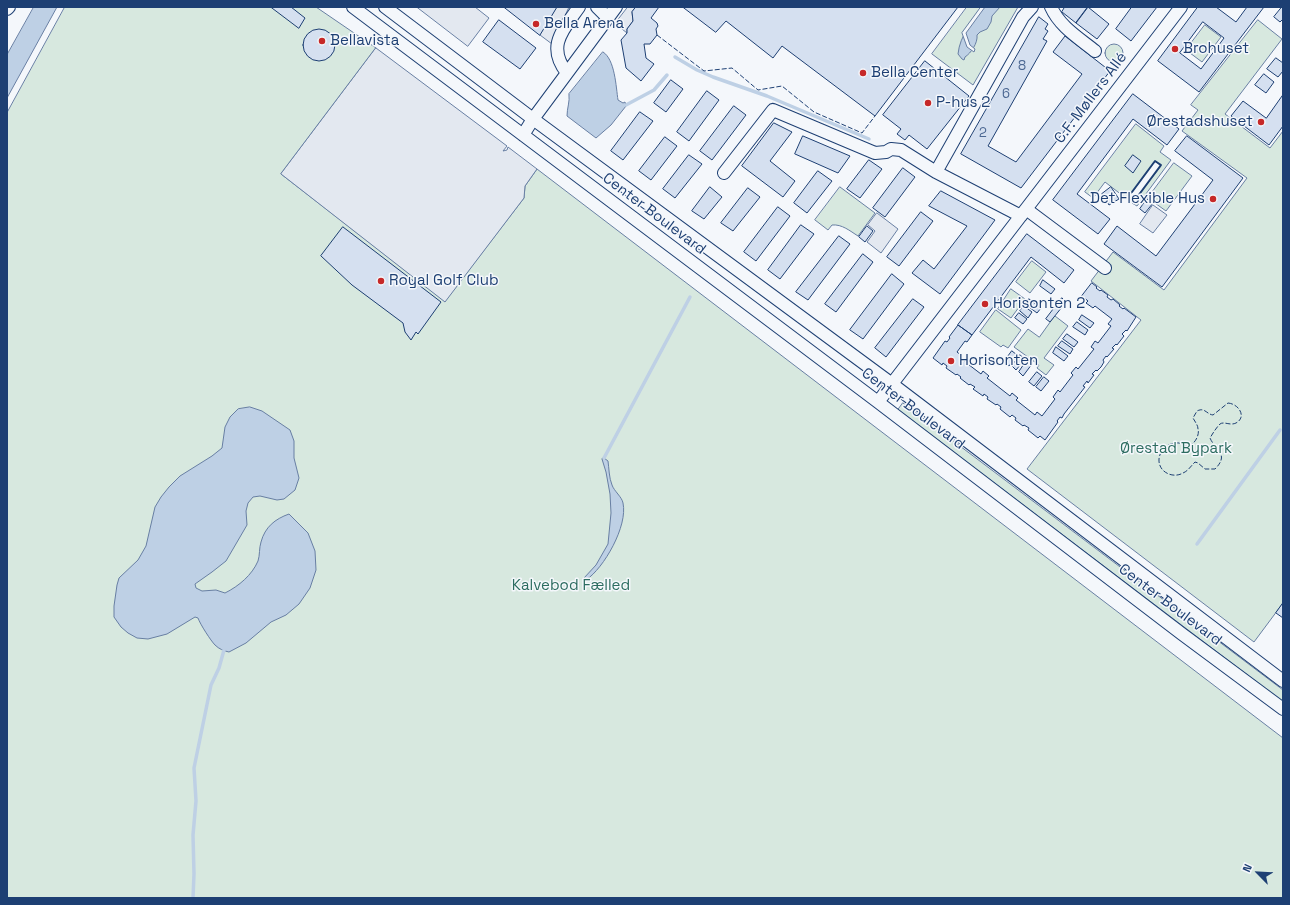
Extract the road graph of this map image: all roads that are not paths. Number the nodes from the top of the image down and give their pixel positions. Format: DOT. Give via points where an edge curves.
graph roads {
  1 [pos="353,7"];
  2 [pos="385,7"];
  3 [pos="579,7"];
  4 [pos="597,7"];
  5 [pos="616,7"];
  6 [pos="1032,7"];
  7 [pos="1051,7"];
  8 [pos="1181,7"];
  9 [pos="607,17"];
  10 [pos="1095,51"];
  11 [pos="567,73"];
  12 [pos="533,119"];
  13 [pos="523,135"];
  14 [pos="936,172"];
  15 [pos="724,173"];
  16 [pos="1023,213"];
  17 [pos="1106,268"];
  18 [pos="892,384"];
  19 [pos="878,402"];
  20 [pos="1283,681"];
  21 [pos="1283,708"];
  1 -- 13 [label="street, Center Boulevard"];
  2 -- 12 [label="street, Center Boulevard"];
  3 -- 11 [label="street" via="562,32 556,48 560,64"];
  4 -- 9 [label="street"];
  5 -- 9 [label="street"];
  6 -- 14 [label="street" via="1023,17"];
  7 -- 10 [label="street" via="1062,25"];
  8 -- 16 [label="street, C.F. Møllers Allé"];
  9 -- 11 [label="street"];
  11 -- 12 [label="street"];
  12 -- 13 [label="street"];
  12 -- 18 [label="street, Center Boulevard"];
  13 -- 19 [label="street, Center Boulevard"];
  14 -- 15 [label="street" via="901,150 891,149 875,153 773,110"];
  14 -- 16 [label="street"];
  16 -- 17 [label="street"];
  16 -- 18 [label="street, C.F. Møllers Allé"];
  18 -- 19 [label="street, C.F. Møllers Allé"];
  18 -- 20 [label="street, Center Boulevard"];
  19 -- 21 [label="street, Center Boulevard"];
}
